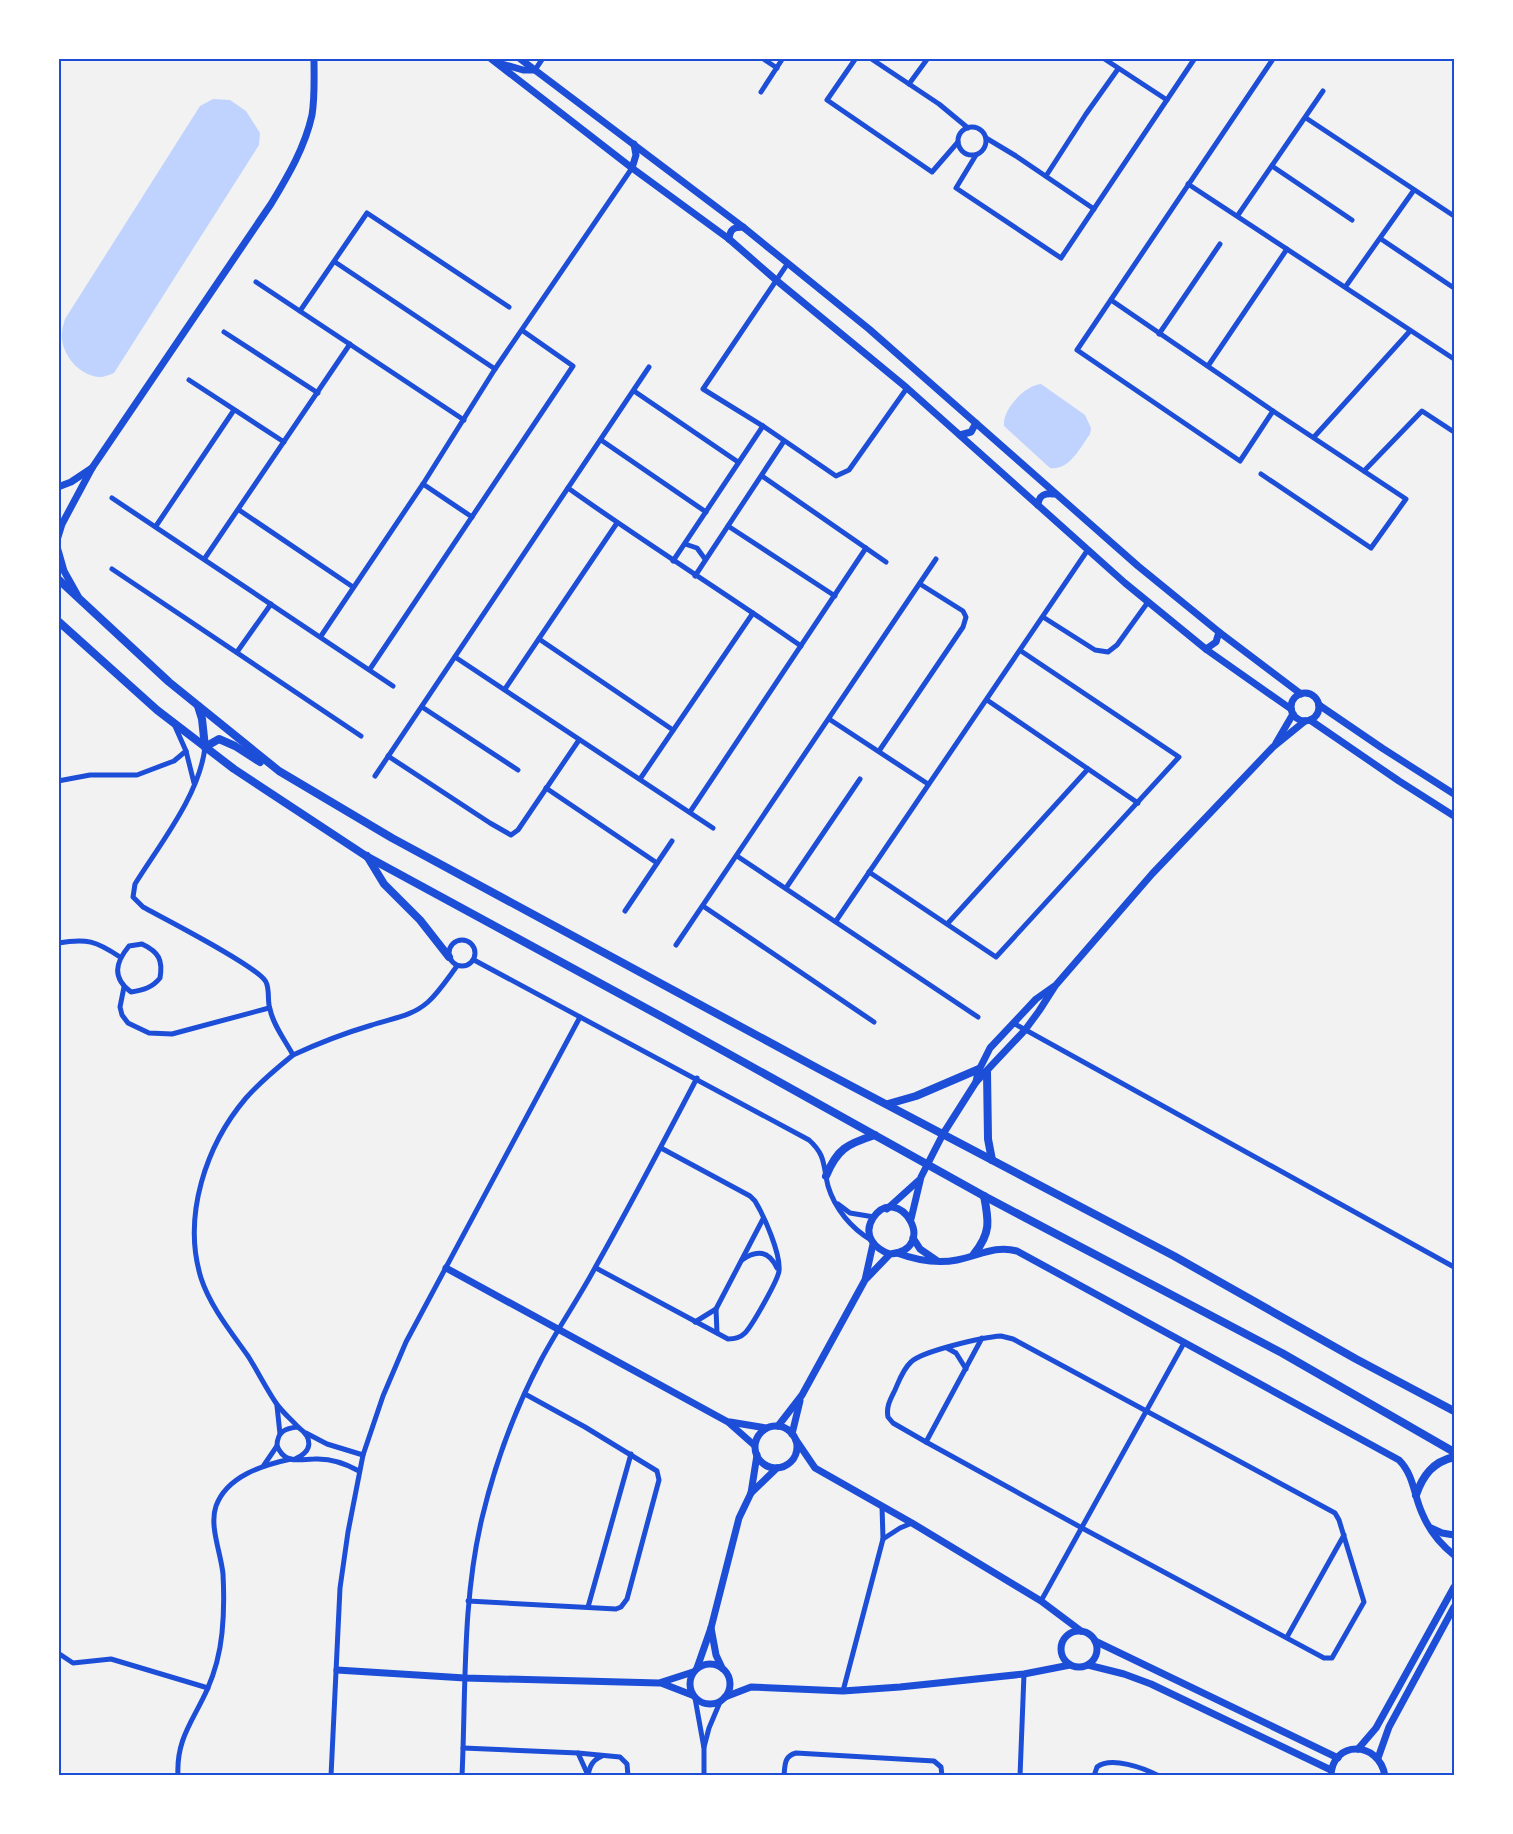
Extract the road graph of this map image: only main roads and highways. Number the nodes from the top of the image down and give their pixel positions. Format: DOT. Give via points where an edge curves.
graph roads {
  1 [pos="58,579"];
  2 [pos="58,621"];
  3 [pos="198,706"];
  4 [pos="205,747"];
  5 [pos="279,771"];
  6 [pos="366,856"];
  7 [pos="449,957"];
  8 [pos="888,1104"];
  9 [pos="874,1135"];
  10 [pos="992,1160"];
  11 [pos="826,1176"];
  12 [pos="984,1196"];
  13 [pos="974,1254"];
  14 [pos="1455,1412"];
  15 [pos="1455,1452"];
  16 [pos="1455,1457"];
  17 [pos="1416,1495"];
  1 -- 3 [label="main road"];
  2 -- 4 [label="main road"];
  3 -- 4 [label="main road"];
  3 -- 5 [label="main road"];
  4 -- 5 [label="main road" via="219,739 228,741"];
  4 -- 6 [label="main road"];
  5 -- 8 [label="main road" via="392,838"];
  6 -- 7 [label="main road" via="384,884"];
  6 -- 9 [label="main road"];
  8 -- 10 [label="main road"];
  8 -- 10 [label="main road" via="983,1071"];
  9 -- 11 [label="main road" via="844,1147"];
  9 -- 12 [label="main road"];
  10 -- 14 [label="main road"];
  12 -- 13 [label="main road" via="988,1227"];
  12 -- 15 [label="main road" via="1282,1353"];
  16 -- 17 [label="main road" via="1432,1467"];
}
